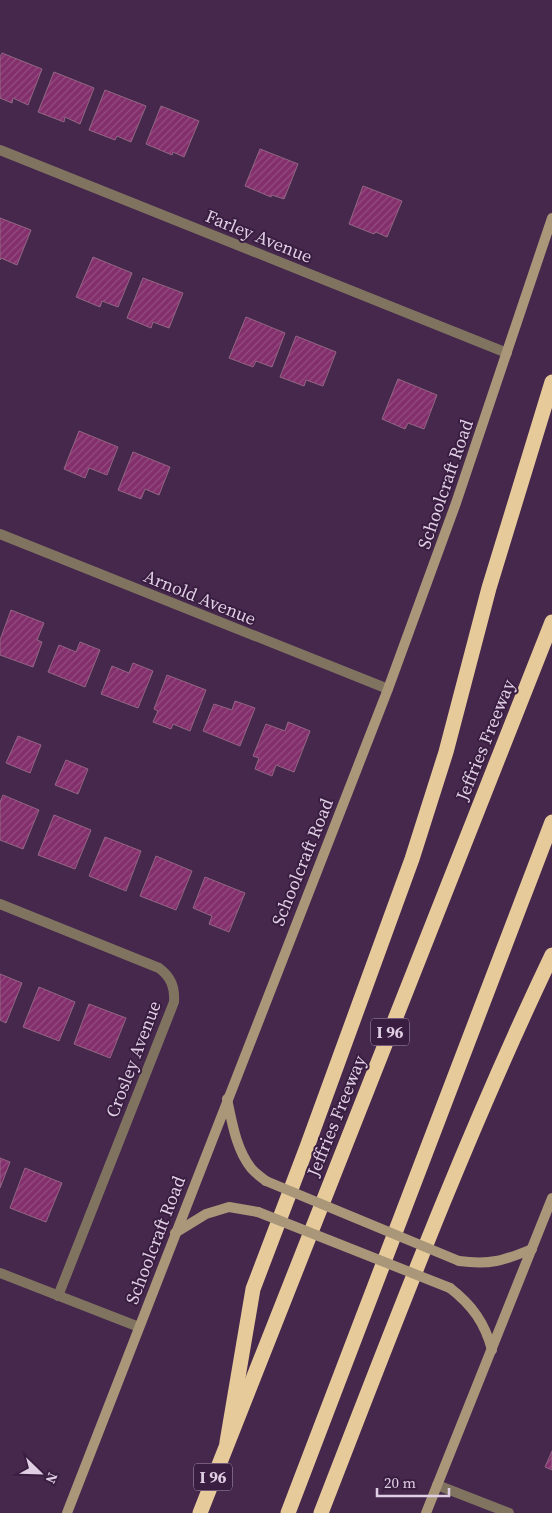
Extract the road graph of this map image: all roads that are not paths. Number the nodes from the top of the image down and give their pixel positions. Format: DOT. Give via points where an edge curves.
graph roads {
  1 [pos="0,150"];
  2 [pos="552,218"];
  3 [pos="507,353"];
  4 [pos="552,382"];
  5 [pos="0,534"];
  6 [pos="552,622"];
  7 [pos="388,689"];
  8 [pos="552,822"];
  9 [pos="0,904"];
  10 [pos="552,955"];
  11 [pos="227,1099"];
  12 [pos="552,1198"];
  13 [pos="175,1233"];
  14 [pos="532,1249"];
  15 [pos="0,1273"];
  16 [pos="58,1296"];
  17 [pos="139,1327"];
  18 [pos="492,1350"];
  19 [pos="227,1442"];
  20 [pos="437,1485"];
  21 [pos="67,1513"];
  22 [pos="200,1513"];
  23 [pos="288,1513"];
  24 [pos="321,1513"];
  25 [pos="426,1513"];
  26 [pos="509,1513"];
  1 -- 3 [label="street, Farley Avenue"];
  2 -- 3 [label="main road, Schoolcraft Road"];
  3 -- 7 [label="main road, Schoolcraft Road"];
  4 -- 19 [label="highway" via="412,859 253,1289"];
  5 -- 7 [label="street, Arnold Avenue"];
  6 -- 19 [label="highway, Jeffries Freeway / I 96"];
  7 -- 11 [label="main road, Schoolcraft Road"];
  8 -- 23 [label="highway"];
  9 -- 16 [label="street, Crosley Avenue" via="159,968 172,982 175,991 174,1002"];
  10 -- 24 [label="highway" via="450,1184"];
  11 -- 13 [label="main road, Schoolcraft Road"];
  11 -- 14 [label="main road, bridge" via="243,1157 266,1181 459,1261 495,1262"];
  12 -- 14 [label="main road"];
  13 -- 17 [label="main road, Schoolcraft Road"];
  13 -- 18 [label="main road, bridge" via="206,1214 228,1207 258,1212 450,1288 465,1300 487,1332"];
  14 -- 18 [label="main road"];
  15 -- 16 [label="street"];
  16 -- 17 [label="street"];
  17 -- 21 [label="main road, Schoolcraft Road"];
  18 -- 20 [label="main road"];
  19 -- 22 [label="highway, Jeffries Freeway / I 96"];
  20 -- 25 [label="main road"];
  20 -- 26 [label="street"];
}
